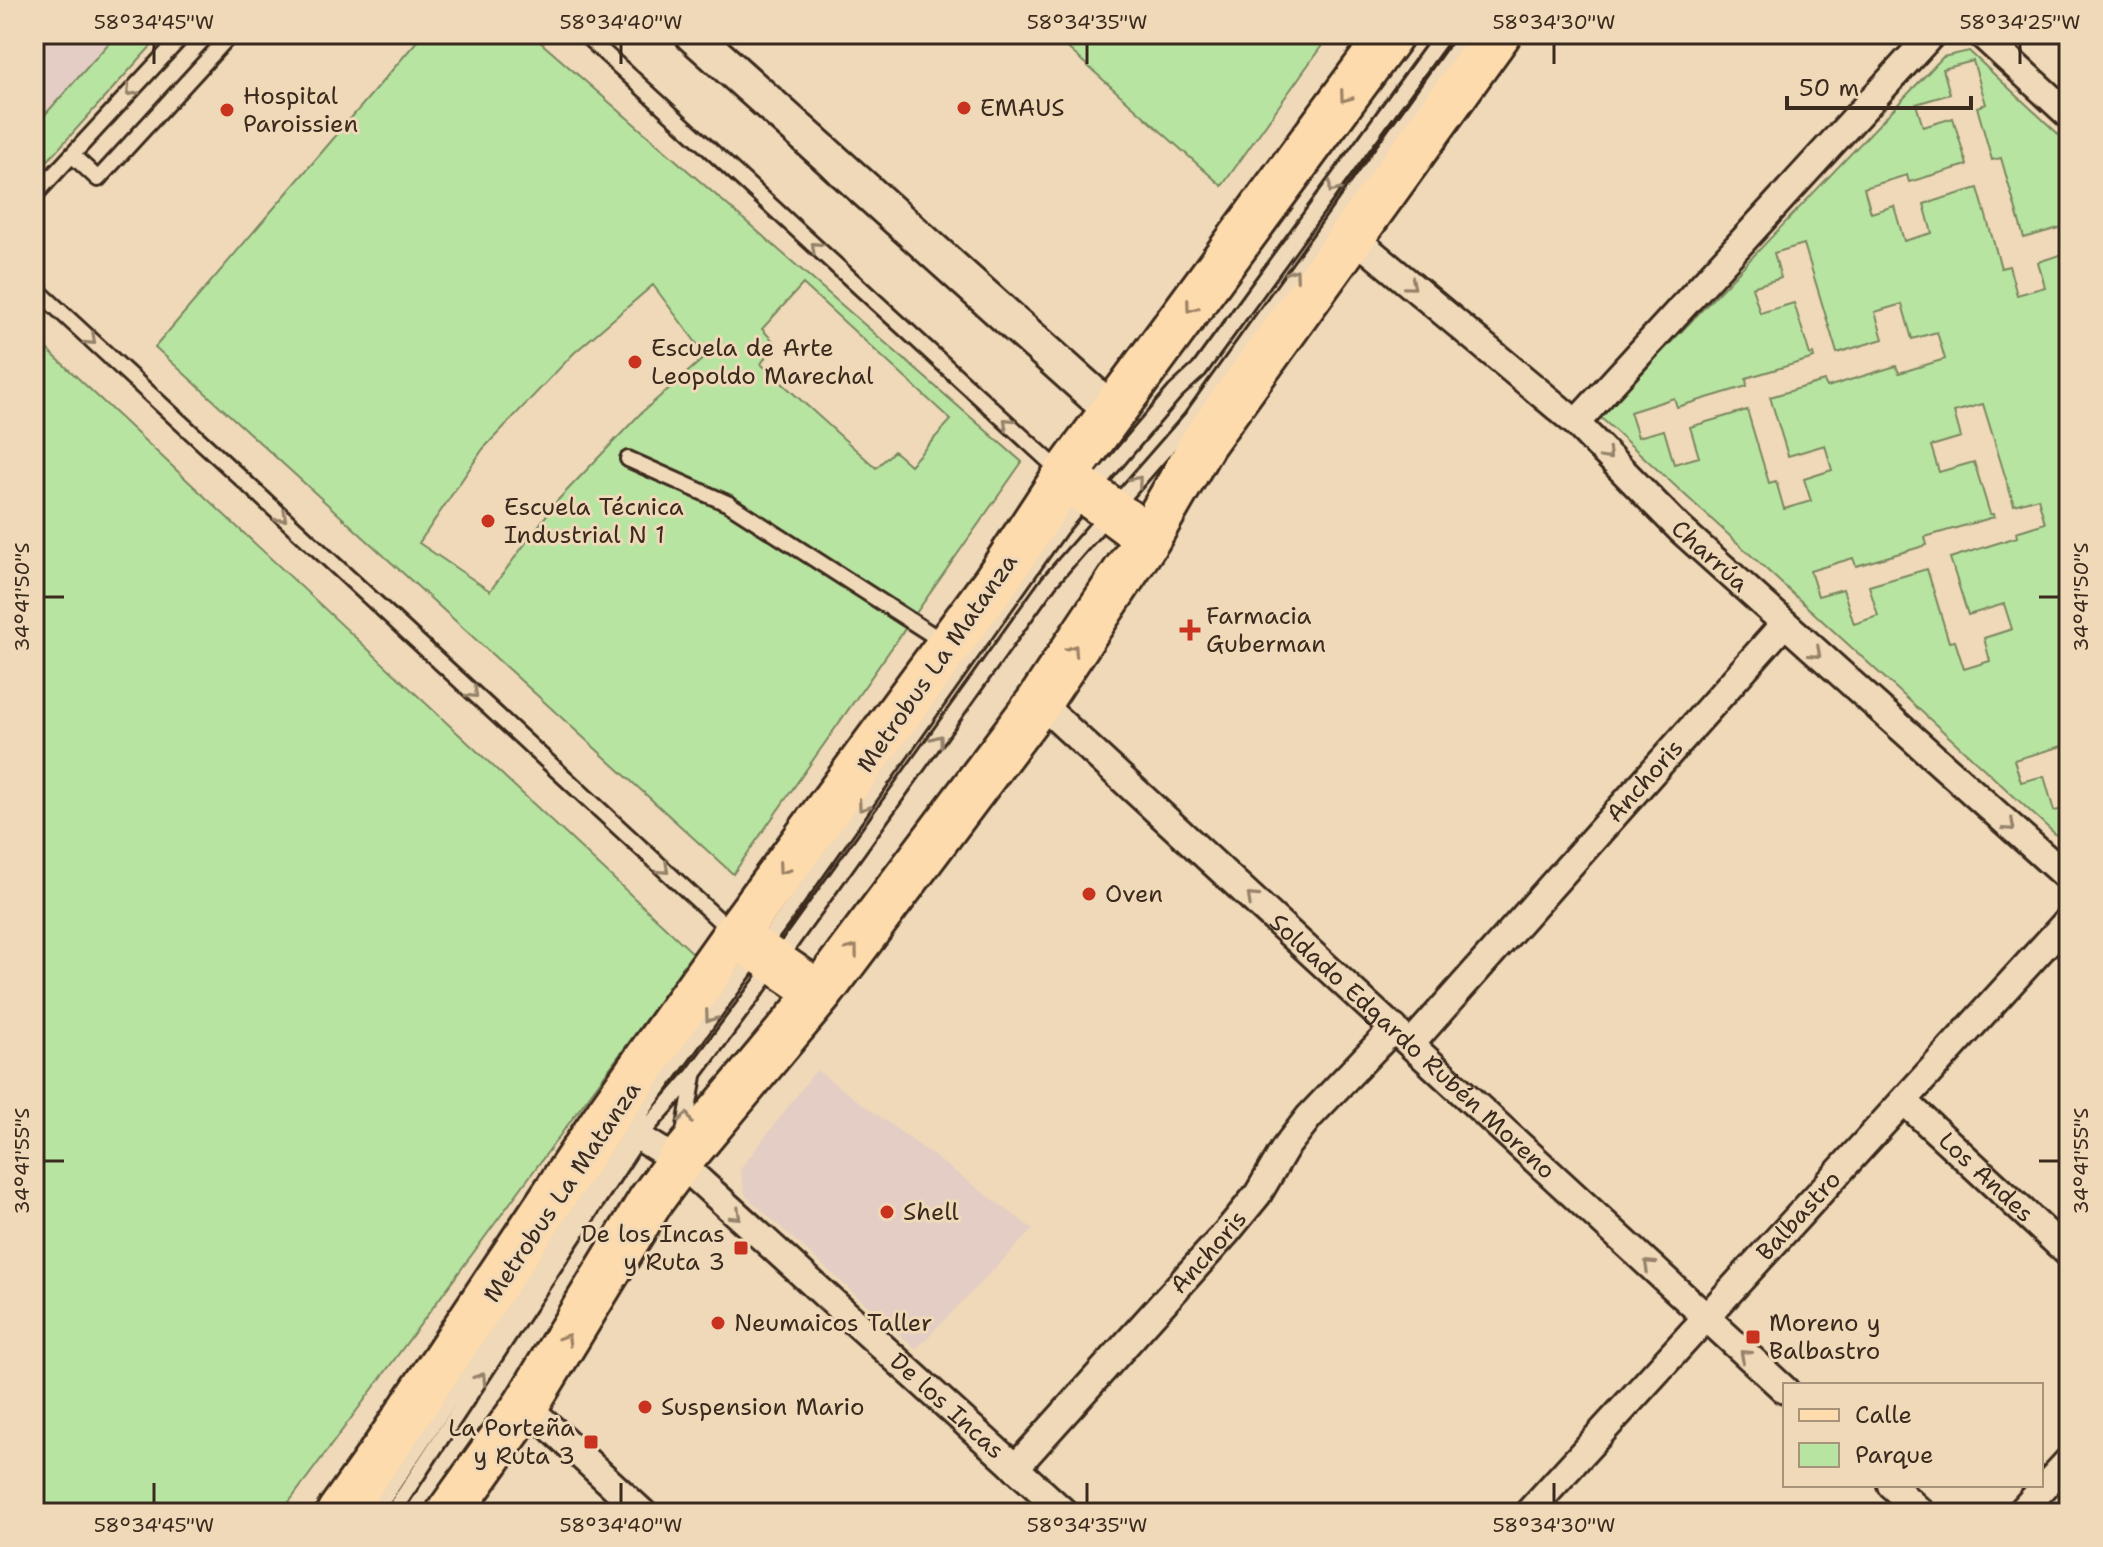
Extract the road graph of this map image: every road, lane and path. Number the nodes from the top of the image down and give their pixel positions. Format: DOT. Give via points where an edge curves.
graph roads {
  1 [pos="184,34"];
  2 [pos="231,34"];
  3 [pos="584,34"];
  4 [pos="692,34"];
  5 [pos="1391,34"];
  6 [pos="1444,34"];
  7 [pos="1467,34"];
  8 [pos="1498,34"];
  9 [pos="1932,34"];
  10 [pos="1981,34"];
  11 [pos="2069,115"];
  12 [pos="72,155"];
  13 [pos="34,196"];
  14 [pos="1351,235"];
  15 [pos="34,287"];
  16 [pos="1113,412"];
  17 [pos="1576,423"];
  18 [pos="628,459"];
  19 [pos="1089,494"];
  20 [pos="1148,538"];
  21 [pos="1784,624"];
  22 [pos="948,645"];
  23 [pos="1039,702"];
  24 [pos="2069,879"];
  25 [pos="2069,919"];
  26 [pos="756,949"];
  27 [pos="820,993"];
  28 [pos="1403,1036"];
  29 [pos="694,1074"];
  30 [pos="1904,1101"];
  31 [pos="626,1126"];
  32 [pos="679,1162"];
  33 [pos="2069,1254"];
  34 [pos="1706,1318"];
  35 [pos="490,1336"];
  36 [pos="472,1360"];
  37 [pos="1783,1388"];
  38 [pos="526,1405"];
  39 [pos="386,1447"];
  40 [pos="2069,1460"];
  41 [pos="1015,1468"];
  42 [pos="1893,1487"];
  43 [pos="339,1513"];
  44 [pos="359,1513"];
  45 [pos="374,1513"];
  46 [pos="392,1513"];
  47 [pos="449,1513"];
  48 [pos="643,1513"];
  49 [pos="1065,1513"];
  50 [pos="1528,1513"];
  51 [pos="1922,1513"];
  52 [pos="2020,1513"];
  1 -- 12 [label="lane, one-way"];
  2 -- 12 [label="lane" via="98,179"];
  19 -- 3 [label="lane, one-way"];
  4 -- 16 [label="street"];
  5 -- 16 [label="highway, one-way"];
  6 -- 19 [label="lane, Metrobus La Matanza, one-way" via="1199,370"];
  19 -- 7 [label="lane, Metrobus La Matanza, one-way" via="1191,419"];
  8 -- 14 [label="highway"];
  9 -- 17 [label="street"];
  10 -- 11 [label="street"];
  12 -- 13 [label="lane"];
  14 -- 17 [label="street, Charrúa, one-way"];
  14 -- 20 [label="highway" via="1203,443"];
  15 -- 26 [label="lane, one-way"];
  16 -- 19 [label="highway"];
  17 -- 21 [label="street, Charrúa, one-way"];
  18 -- 22 [label="lane" via="729,504"];
  19 -- 20 [label="highway"];
  19 -- 22 [label="highway" via="996,581"];
  19 -- 26 [label="lane, Metrobus La Matanza, one-way"];
  26 -- 19 [label="lane, Metrobus La Matanza, one-way" via="1049,582"];
  23 -- 20 [label="highway, one-way"];
  21 -- 24 [label="street, Charrúa, one-way"];
  21 -- 28 [label="street, Anchoris"];
  22 -- 26 [label="highway, one-way"];
  27 -- 23 [label="highway, one-way"];
  28 -- 23 [label="street, Soldado Edgardo Rubén Moreno, one-way"];
  25 -- 30 [label="street, Balbastro"];
  26 -- 27 [label="main road"];
  29 -- 26 [label="lane, Metrobus La Matanza, one-way"];
  26 -- 31 [label="highway"];
  27 -- 32 [label="highway"];
  34 -- 28 [label="street, Soldado Edgardo Rubén Moreno, one-way"];
  28 -- 41 [label="street, Anchoris" via="1309,1117 1226,1233"];
  29 -- 31 [label="lane, Metrobus La Matanza"];
  32 -- 29 [label="lane, Metrobus La Matanza, one-way"];
  30 -- 33 [label="street, Los Andes"];
  30 -- 34 [label="street, Balbastro"];
  31 -- 32 [label="street, De los Incas"];
  31 -- 35 [label="lane, Metrobus La Matanza"];
  31 -- 39 [label="highway"];
  46 -- 31 [label="lane, Metrobus La Matanza, one-way"];
  38 -- 32 [label="highway, one-way"];
  32 -- 41 [label="street, De los Incas, one-way"];
  37 -- 34 [label="street, Soldado Edgardo Rubén Moreno, one-way"];
  34 -- 50 [label="street, Balbastro"];
  35 -- 36 [label="lane, Metrobus La Matanza"];
  35 -- 45 [label="lane, Metrobus La Matanza"];
  36 -- 39 [label="lane, Metrobus La Matanza"];
  36 -- 44 [label="lane, Metrobus La Matanza"];
  38 -- 47 [label="highway"];
  38 -- 48 [label="street"];
  39 -- 43 [label="highway"];
  40 -- 52 [label="street"];
  41 -- 49 [label="street, De los Incas"];
  42 -- 51 [label="street"];
}
